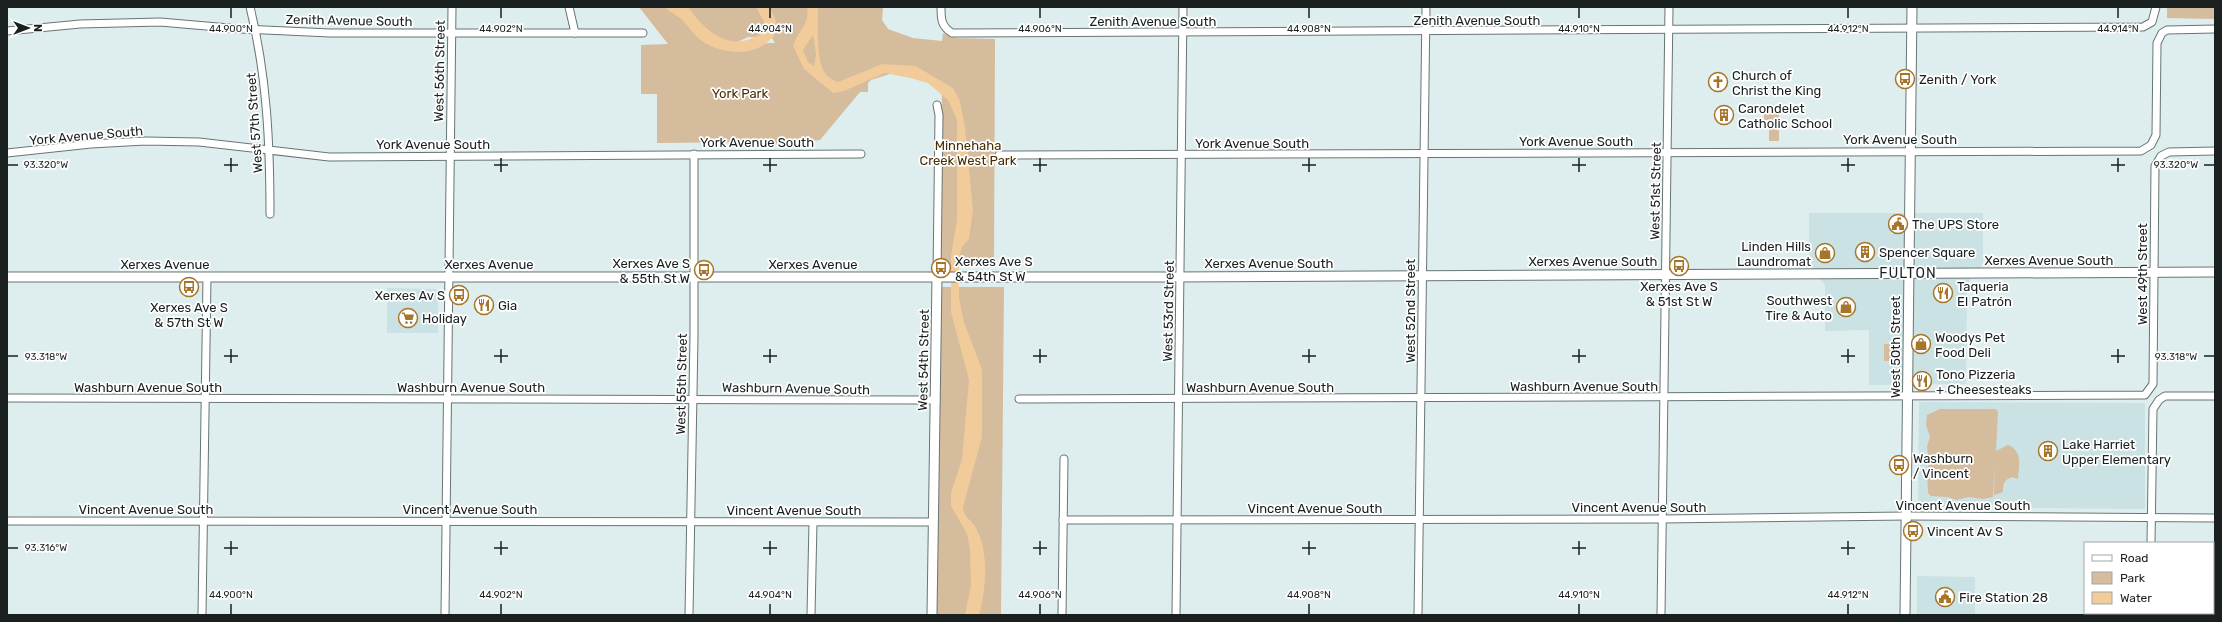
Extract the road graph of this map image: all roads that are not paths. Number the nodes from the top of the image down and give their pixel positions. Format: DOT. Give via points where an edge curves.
graph roads {
  1 [pos="250,7"];
  2 [pos="452,7"];
  3 [pos="569,7"];
  4 [pos="941,7"];
  5 [pos="1183,7"];
  6 [pos="1426,7"];
  7 [pos="1669,7"];
  8 [pos="1912,7"];
  9 [pos="2156,7"];
  10 [pos="2215,29"];
  11 [pos="255,30"];
  12 [pos="1669,30"];
  13 [pos="1912,30"];
  14 [pos="7,31"];
  15 [pos="1426,32"];
  16 [pos="452,33"];
  17 [pos="575,33"];
  18 [pos="643,33"];
  19 [pos="1183,33"];
  20 [pos="937,105"];
  21 [pos="270,150"];
  22 [pos="1910,151"];
  23 [pos="1667,152"];
  24 [pos="2215,152"];
  25 [pos="7,153"];
  26 [pos="694,154"];
  27 [pos="862,154"];
  28 [pos="1425,154"];
  29 [pos="1000,155"];
  30 [pos="1182,155"];
  31 [pos="450,156"];
  32 [pos="270,214"];
  33 [pos="2154,272"];
  34 [pos="2215,272"];
  35 [pos="1909,273"];
  36 [pos="1666,274"];
  37 [pos="1422,275"];
  38 [pos="937,276"];
  39 [pos="971,276"];
  40 [pos="7,277"];
  41 [pos="206,277"];
  42 [pos="449,277"];
  43 [pos="693,277"];
  44 [pos="1181,277"];
  45 [pos="2148,392"];
  46 [pos="1908,395"];
  47 [pos="2215,396"];
  48 [pos="7,398"];
  49 [pos="1664,398"];
  50 [pos="204,399"];
  51 [pos="448,399"];
  52 [pos="693,399"];
  53 [pos="1019,399"];
  54 [pos="1179,399"];
  55 [pos="1421,399"];
  56 [pos="936,400"];
  57 [pos="1064,459"];
  58 [pos="1907,516"];
  59 [pos="2151,518"];
  60 [pos="2215,518"];
  61 [pos="1662,519"];
  62 [pos="1063,520"];
  63 [pos="1177,520"];
  64 [pos="1419,520"];
  65 [pos="7,521"];
  66 [pos="204,521"];
  67 [pos="447,521"];
  68 [pos="690,521"];
  69 [pos="813,522"];
  70 [pos="934,522"];
  71 [pos="2151,542"];
  72 [pos="202,615"];
  73 [pos="445,615"];
  74 [pos="689,615"];
  75 [pos="811,615"];
  76 [pos="932,615"];
  77 [pos="1062,615"];
  78 [pos="1176,615"];
  79 [pos="1418,615"];
  80 [pos="1661,615"];
  81 [pos="1905,615"];
  1 -- 11 [label="street, West 57th Street"];
  2 -- 16 [label="street, West 56th Street"];
  3 -- 17 [label="street"];
  4 -- 19 [label="street, Zenith Avenue South" via="941,21 952,33"];
  5 -- 19 [label="street, West 53rd Street"];
  6 -- 15 [label="street, West 52nd Street"];
  7 -- 12 [label="street, West 51st Street"];
  8 -- 13 [label="street, West 50th Street"];
  9 -- 13 [label="street, Zenith Avenue South" via="2152,22 2143,27"];
  10 -- 22 [label="street, York Avenue South" via="2172,29 2162,33 2157,43 2156,135 2151,145 2141,151"];
  11 -- 14 [label="street, Zenith Avenue South" via="201,24 120,22"];
  11 -- 16 [label="street, Zenith Avenue South"];
  11 -- 21 [label="street, West 57th Street" via="267,103"];
  12 -- 13 [label="street, Zenith Avenue South"];
  12 -- 15 [label="street, Zenith Avenue South"];
  12 -- 23 [label="street, West 51st Street"];
  13 -- 22 [label="street, West 50th Street"];
  15 -- 19 [label="street, Zenith Avenue South"];
  15 -- 28 [label="street, West 52nd Street"];
  16 -- 17 [label="street, Zenith Avenue South"];
  16 -- 31 [label="street, West 56th Street"];
  17 -- 18 [label="street, Zenith Avenue South"];
  19 -- 30 [label="street, West 53rd Street"];
  20 -- 38 [label="street, West 54th Street"];
  21 -- 25 [label="street, York Avenue South" via="199,142 145,141"];
  21 -- 31 [label="street, York Avenue South" via="329,157"];
  21 -- 32 [label="street, West 57th Street"];
  22 -- 23 [label="street, York Avenue South"];
  22 -- 35 [label="street, West 50th Street"];
  23 -- 28 [label="street, York Avenue South"];
  23 -- 36 [label="street, West 51st Street"];
  24 -- 33 [label="street, West 49th Street" via="2169,152 2161,156 2155,166"];
  26 -- 27 [label="street, York Avenue South"];
  26 -- 31 [label="street, York Avenue South"];
  26 -- 43 [label="street, West 55th Street"];
  28 -- 30 [label="street, York Avenue South"];
  28 -- 37 [label="street, West 52nd Street"];
  29 -- 30 [label="street, York Avenue South"];
  30 -- 44 [label="street, West 53rd Street"];
  31 -- 42 [label="street, West 56th Street"];
  33 -- 34 [label="street, Xerxes Avenue South"];
  33 -- 35 [label="street, Xerxes Avenue South"];
  33 -- 45 [label="street, West 49th Street" via="2153,384"];
  35 -- 36 [label="street, Xerxes Avenue South"];
  35 -- 46 [label="street, West 50th Street"];
  36 -- 37 [label="street, Xerxes Avenue South"];
  36 -- 49 [label="street, West 51st Street"];
  37 -- 44 [label="street, Xerxes Avenue South"];
  37 -- 55 [label="street, West 52nd Street"];
  38 -- 39 [label="street, Xerxes Avenue"];
  38 -- 43 [label="street, Xerxes Avenue"];
  38 -- 56 [label="street, West 54th Street"];
  39 -- 44 [label="street, Xerxes Avenue South"];
  40 -- 41 [label="street, Xerxes Avenue"];
  41 -- 42 [label="street, Xerxes Avenue"];
  41 -- 50 [label="street"];
  42 -- 43 [label="street, Xerxes Avenue"];
  42 -- 51 [label="street, West 56th Street"];
  43 -- 52 [label="street, West 55th Street"];
  44 -- 54 [label="street, West 53rd Street"];
  45 -- 46 [label="street, Washburn Avenue South" via="2139,396"];
  46 -- 49 [label="street, Washburn Avenue South"];
  46 -- 58 [label="street, West 50th Street"];
  47 -- 59 [label="street" via="2165,396 2153,409"];
  48 -- 50 [label="street, Washburn Avenue South"];
  49 -- 55 [label="street, Washburn Avenue South"];
  49 -- 61 [label="street, West 51st Street"];
  50 -- 51 [label="street, Washburn Avenue South"];
  50 -- 66 [label="street"];
  51 -- 52 [label="street, Washburn Avenue South"];
  51 -- 67 [label="street, West 56th Street"];
  52 -- 56 [label="street, Washburn Avenue South"];
  52 -- 68 [label="street, West 55th Street"];
  53 -- 54 [label="street, Washburn Avenue South"];
  54 -- 55 [label="street, Washburn Avenue South"];
  54 -- 63 [label="street, West 53rd Street"];
  55 -- 64 [label="street, West 52nd Street"];
  56 -- 70 [label="street, West 54th Street"];
  57 -- 62 [label="street"];
  58 -- 59 [label="street, Vincent Avenue South"];
  58 -- 61 [label="street, Vincent Avenue South"];
  58 -- 81 [label="street, West 50th Street"];
  59 -- 60 [label="street, Vincent Avenue South"];
  59 -- 71 [label="street"];
  61 -- 64 [label="street, Vincent Avenue South"];
  61 -- 80 [label="street, West 51st Street"];
  62 -- 63 [label="street, Vincent Avenue South"];
  62 -- 77 [label="street"];
  63 -- 64 [label="street, Vincent Avenue South"];
  63 -- 78 [label="street, West 53rd Street"];
  64 -- 79 [label="street, West 52nd Street"];
  65 -- 66 [label="street, Vincent Avenue South"];
  66 -- 67 [label="street, Vincent Avenue South"];
  66 -- 72 [label="street"];
  67 -- 68 [label="street, Vincent Avenue South"];
  67 -- 73 [label="street, West 56th Street"];
  68 -- 69 [label="street, Vincent Avenue South"];
  68 -- 74 [label="street, West 55th Street"];
  69 -- 70 [label="street, Vincent Avenue South"];
  69 -- 75 [label="street"];
  70 -- 76 [label="street, West 54th Street"];
}
